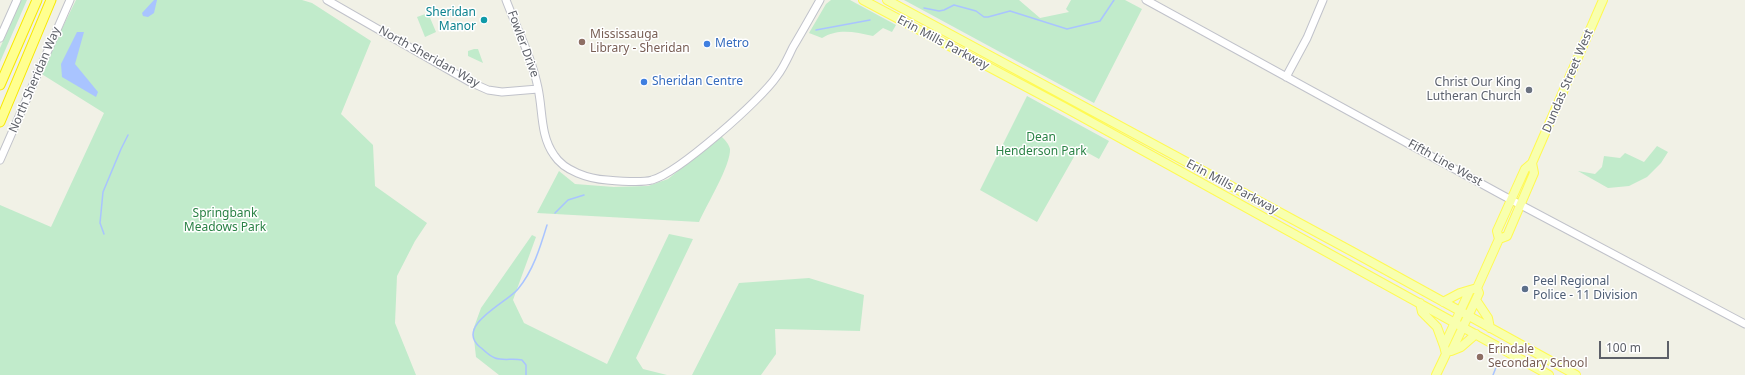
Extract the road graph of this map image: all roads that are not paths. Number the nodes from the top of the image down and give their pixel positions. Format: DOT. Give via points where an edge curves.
graph roads {
  1 [pos="17,0"];
  2 [pos="37,0"];
  3 [pos="51,0"];
  4 [pos="58,0"];
  5 [pos="70,0"];
  6 [pos="327,0"];
  7 [pos="506,0"];
  8 [pos="820,0"];
  9 [pos="863,0"];
  10 [pos="887,0"];
  11 [pos="1146,0"];
  12 [pos="1323,0"];
  13 [pos="1603,0"];
  14 [pos="0,38"];
  15 [pos="32,49"];
  16 [pos="1286,77"];
  17 [pos="0,85"];
  18 [pos="538,89"];
  19 [pos="0,122"];
  20 [pos="0,160"];
  21 [pos="1532,163"];
  22 [pos="1511,200"];
  23 [pos="1520,205"];
  24 [pos="1499,239"];
  25 [pos="1474,289"];
  26 [pos="1476,300"];
  27 [pos="1443,302"];
  28 [pos="1420,303"];
  29 [pos="1460,312"];
  30 [pos="1468,316"];
  31 [pos="1455,322"];
  32 [pos="1745,324"];
  33 [pos="1463,327"];
  34 [pos="1490,328"];
  35 [pos="1476,334"];
  36 [pos="1447,350"];
  37 [pos="1436,375"];
  38 [pos="1549,375"];
  39 [pos="1576,375"];
  1 -- 14 [label="street"];
  2 -- 17 [label="highway"];
  3 -- 15 [label="highway"];
  4 -- 15 [label="highway"];
  5 -- 20 [label="street, North Sheridan Way"];
  6 -- 18 [label="street, North Sheridan Way" via="488,90 502,92"];
  7 -- 18 [label="street, Fowler Drive"];
  8 -- 18 [label="street, Fowler Drive" via="776,78 690,158 651,180 598,179 567,167 554,156 546,142"];
  9 -- 28 [label="main road, Erin Mills Parkway"];
  10 -- 27 [label="main road, Erin Mills Parkway"];
  11 -- 16 [label="street, Fifth Line West"];
  12 -- 16 [label="street"];
  13 -- 21 [label="main road, Dundas Street West"];
  15 -- 19 [label="highway"];
  16 -- 22 [label="street, Fifth Line West"];
  21 -- 22 [label="main road, Dundas Street West" via="1524,169"];
  21 -- 23 [label="main road, Dundas Street West" via="1534,173"];
  22 -- 23 [label="street, Fifth Line West"];
  22 -- 24 [label="main road, Dundas Street West" via="1497,231"];
  23 -- 24 [label="main road, Dundas Street West" via="1507,236"];
  23 -- 32 [label="street, Fifth Line West"];
  24 -- 25 [label="main road, Dundas Street West"];
  25 -- 26 [label="main road, Dundas Street West" via="1479,293"];
  25 -- 27 [label="main road"];
  25 -- 29 [label="main road, Dundas Street West"];
  26 -- 30 [label="main road, Dundas Street West"];
  26 -- 34 [label="main road" via="1488,318"];
  27 -- 29 [label="main road, Erin Mills Parkway"];
  28 -- 31 [label="main road, Erin Mills Parkway"];
  28 -- 36 [label="main road" via="1422,312 1437,327"];
  29 -- 30 [label="main road, Erin Mills Parkway"];
  29 -- 31 [label="main road, Dundas Street West"];
  30 -- 33 [label="main road, Dundas Street West"];
  30 -- 34 [label="main road, Erin Mills Parkway"];
  31 -- 33 [label="main road, Erin Mills Parkway"];
  31 -- 36 [label="main road, Dundas Street West"];
  33 -- 35 [label="main road, Erin Mills Parkway"];
  33 -- 36 [label="main road, Dundas Street West"];
  34 -- 39 [label="main road, Erin Mills Parkway"];
  35 -- 36 [label="main road" via="1461,347"];
  35 -- 38 [label="main road, Erin Mills Parkway"];
  36 -- 37 [label="main road, Dundas Street West"];
}
